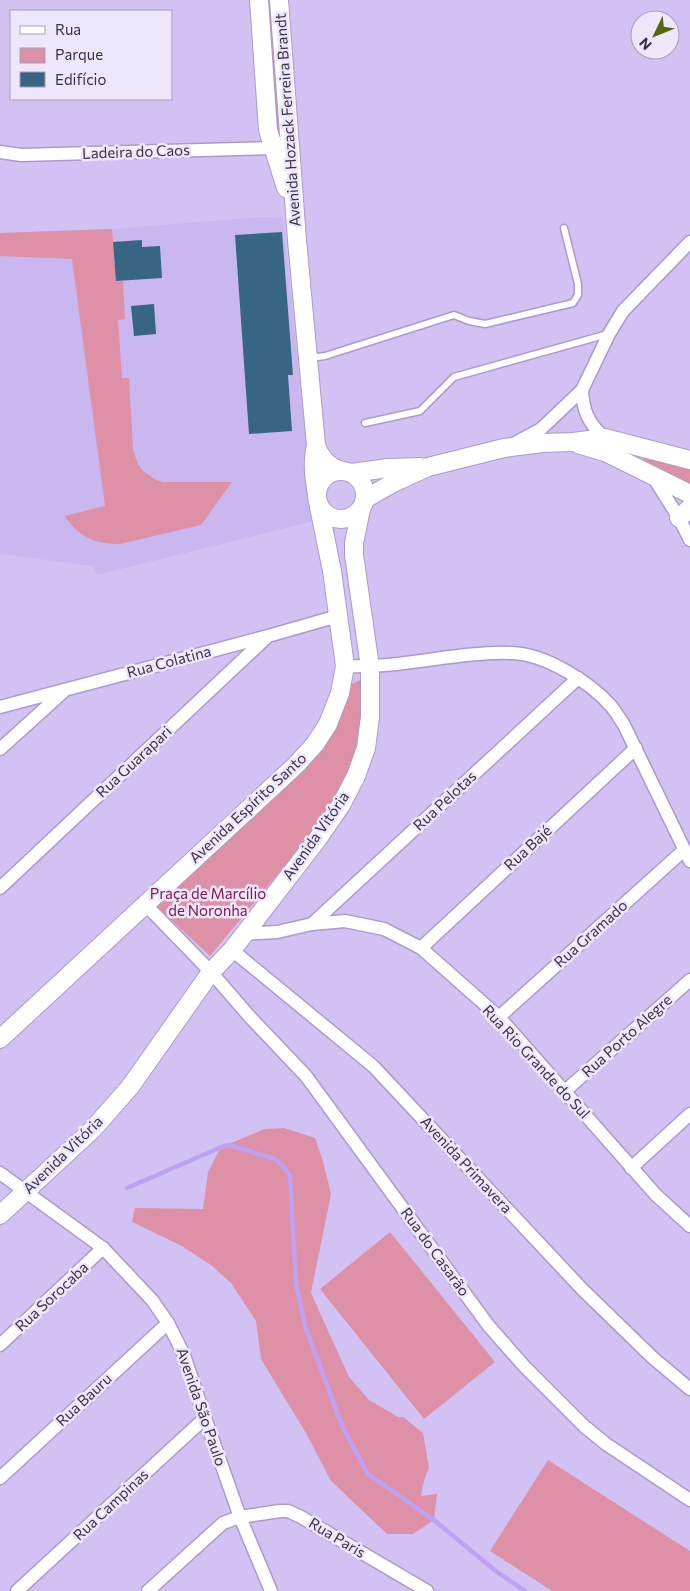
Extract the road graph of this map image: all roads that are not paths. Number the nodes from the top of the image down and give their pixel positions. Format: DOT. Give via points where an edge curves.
graph roads {
  1 [pos="259,0"];
  2 [pos="279,0"];
  3 [pos="273,148"];
  4 [pos="0,152"];
  5 [pos="564,228"];
  6 [pos="297,240"];
  7 [pos="690,242"];
  8 [pos="609,334"];
  9 [pos="308,358"];
  10 [pos="582,390"];
  11 [pos="365,423"];
  12 [pos="605,438"];
  13 [pos="573,442"];
  14 [pos="316,445"];
  15 [pos="504,448"];
  16 [pos="690,460"];
  17 [pos="428,467"];
  18 [pos="347,472"];
  19 [pos="650,473"];
  20 [pos="690,494"];
  21 [pos="318,500"];
  22 [pos="363,504"];
  23 [pos="684,513"];
  24 [pos="690,540"];
  25 [pos="338,616"];
  26 [pos="268,636"];
  27 [pos="345,666"];
  28 [pos="370,673"];
  29 [pos="578,678"];
  30 [pos="65,690"];
  31 [pos="0,707"];
  32 [pos="636,748"];
  33 [pos="0,749"];
  34 [pos="687,856"];
  35 [pos="0,888"];
  36 [pos="145,904"];
  37 [pos="312,924"];
  38 [pos="243,934"];
  39 [pos="420,948"];
  40 [pos="232,950"];
  41 [pos="211,972"];
  42 [pos="690,980"];
  43 [pos="499,1018"];
  44 [pos="0,1038"];
  45 [pos="565,1092"];
  46 [pos="690,1114"];
  47 [pos="631,1168"];
  48 [pos="0,1173"];
  49 [pos="24,1191"];
  50 [pos="0,1215"];
  51 [pos="690,1226"];
  52 [pos="103,1248"];
  53 [pos="168,1323"];
  54 [pos="0,1345"];
  55 [pos="690,1390"];
  56 [pos="204,1418"];
  57 [pos="0,1478"];
  58 [pos="690,1500"];
  59 [pos="240,1517"];
  60 [pos="17,1591"];
  61 [pos="148,1591"];
  62 [pos="271,1591"];
  63 [pos="427,1591"];
  1 -- 3 [label="street, Avenida Hozack Ferreira Brandt" via="266,111"];
  2 -- 6 [label="street, Avenida Hozack Ferreira Brandt"];
  3 -- 4 [label="street, Ladeira do Caos" via="20,155"];
  3 -- 6 [label="street, Avenida Hozack Ferreira Brandt"];
  5 -- 9 [label="lane" via="578,284 573,304 485,324 454,315 325,356"];
  6 -- 9 [label="street, Avenida Hozack Ferreira Brandt"];
  7 -- 8 [label="street" via="623,311"];
  8 -- 10 [label="street"];
  8 -- 11 [label="lane" via="454,377 420,411"];
  9 -- 14 [label="street, Avenida Hozack Ferreira Brandt"];
  10 -- 12 [label="street" via="587,418"];
  10 -- 15 [label="street" via="541,429"];
  12 -- 13 [label="street"];
  12 -- 16 [label="street"];
  13 -- 15 [label="street"];
  13 -- 19 [label="street" via="605,452"];
  14 -- 18 [label="street" via="326,462"];
  14 -- 21 [label="street, Avenida Hozack Ferreira Brandt" via="312,466"];
  15 -- 17 [label="street"];
  17 -- 18 [label="street"];
  17 -- 22 [label="street" via="393,483"];
  18 -- 21 [label="street" via="332,472 324,478 318,486"];
  18 -- 22 [label="street" via="360,479 365,488"];
  19 -- 20 [label="street"];
  19 -- 23 [label="street"];
  21 -- 22 [label="street" via="326,514 335,519 355,516"];
  21 -- 25 [label="street, Avenida Espírito Santo"];
  22 -- 28 [label="street, Avenida Vitória" via="354,555"];
  23 -- 24 [label="street"];
  25 -- 26 [label="street, Rua Colatina"];
  25 -- 27 [label="street, Avenida Espírito Santo"];
  26 -- 30 [label="street, Rua Colatina"];
  26 -- 35 [label="street, Rua Guarapari"];
  27 -- 28 [label="street"];
  27 -- 36 [label="street, Avenida Espírito Santo" via="340,693 328,724 315,744"];
  28 -- 29 [label="street" via="514,653 560,666"];
  28 -- 38 [label="street, Avenida Vitória" via="367,741 356,776 341,806 317,840"];
  29 -- 32 [label="street" via="610,706"];
  29 -- 37 [label="street, Rua Pelotas"];
  30 -- 31 [label="street, Rua Colatina"];
  30 -- 33 [label="street"];
  32 -- 34 [label="street"];
  32 -- 39 [label="street, Rua Bajé"];
  34 -- 43 [label="street, Rua Gramado"];
  36 -- 41 [label="street"];
  36 -- 44 [label="street, Avenida Espírito Santo"];
  37 -- 38 [label="street, Rua Rio Grande do Sul" via="277,932"];
  37 -- 39 [label="street, Rua Rio Grande do Sul" via="345,922 384,929"];
  38 -- 40 [label="street, Avenida Vitória"];
  39 -- 43 [label="street, Rua Rio Grande do Sul"];
  40 -- 41 [label="street, Avenida Vitória"];
  40 -- 55 [label="street, Avenida Primavera" via="373,1066 582,1289 652,1358"];
  41 -- 49 [label="street, Avenida Vitória" via="130,1087 92,1130"];
  41 -- 58 [label="street, Rua do Casarão" via="306,1076 488,1325 524,1366 606,1444"];
  42 -- 45 [label="street, Rua Porto Alegre"];
  43 -- 45 [label="street, Rua Rio Grande do Sul"];
  45 -- 47 [label="street, Rua Rio Grande do Sul"];
  46 -- 47 [label="street"];
  47 -- 51 [label="street, Rua Rio Grande do Sul" via="669,1209"];
  48 -- 49 [label="street, Avenida São Paulo"];
  49 -- 50 [label="street, Avenida Vitória"];
  49 -- 52 [label="street, Avenida São Paulo"];
  52 -- 53 [label="street, Avenida São Paulo" via="152,1300"];
  52 -- 54 [label="street, Rua Sorocaba"];
  53 -- 56 [label="street, Avenida São Paulo" via="184,1355"];
  53 -- 57 [label="street, Rua Bauru"];
  56 -- 59 [label="street, Avenida São Paulo"];
  56 -- 60 [label="street, Rua Campinas"];
  59 -- 61 [label="street, Rua Paris" via="223,1523"];
  59 -- 62 [label="street, Avenida São Paulo"];
  59 -- 63 [label="street, Rua Paris" via="280,1511 293,1513"];
}
